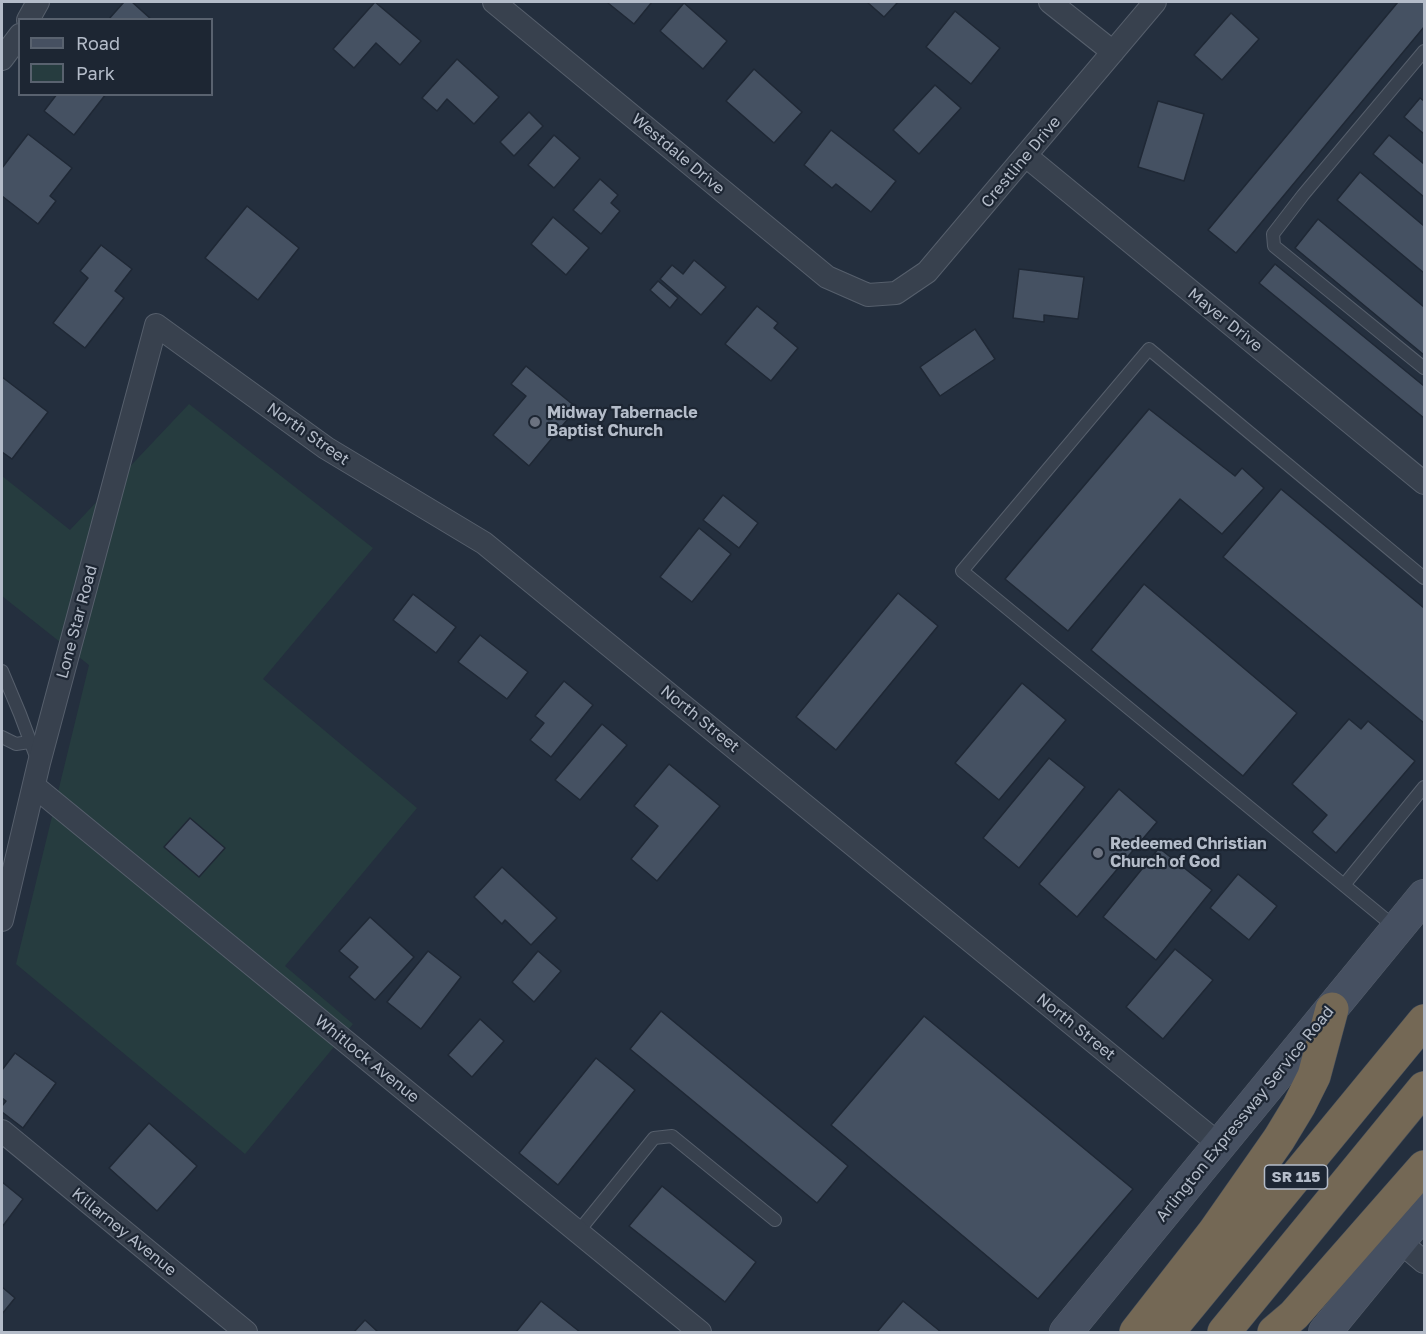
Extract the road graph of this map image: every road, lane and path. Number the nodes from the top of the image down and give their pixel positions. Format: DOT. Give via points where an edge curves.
graph roads {
  1 [pos="38,2"];
  2 [pos="494,2"];
  3 [pos="1050,2"];
  4 [pos="1155,2"];
  5 [pos="29,18"];
  6 [pos="18,38"];
  7 [pos="1425,51"];
  8 [pos="1113,52"];
  9 [pos="2,59"];
  10 [pos="1026,156"];
  11 [pos="868,295"];
  12 [pos="156,325"];
  13 [pos="1425,368"];
  14 [pos="1425,483"];
  15 [pos="1425,578"];
  16 [pos="2,671"];
  17 [pos="2,737"];
  18 [pos="29,742"];
  19 [pos="39,764"];
  20 [pos="34,786"];
  21 [pos="1425,787"];
  22 [pos="1344,885"];
  23 [pos="1425,896"];
  24 [pos="2,919"];
  25 [pos="1397,929"];
  26 [pos="1332,1009"];
  27 [pos="1425,1021"];
  28 [pos="1425,1088"];
  29 [pos="2,1131"];
  30 [pos="1220,1145"];
  31 [pos="1425,1167"];
  32 [pos="1425,1211"];
  33 [pos="775,1220"];
  34 [pos="578,1232"];
  35 [pos="1399,1241"];
  36 [pos="1425,1262"];
  37 [pos="246,1332"];
  38 [pos="700,1332"];
  39 [pos="1066,1332"];
  40 [pos="1136,1332"];
  41 [pos="1168,1332"];
  42 [pos="1224,1332"];
  43 [pos="1274,1332"];
  44 [pos="1325,1332"];
  1 -- 5 [label="street"];
  2 -- 11 [label="street, Westdale Drive" via="827,278"];
  3 -- 8 [label="street"];
  4 -- 8 [label="street, Crestline Drive"];
  6 -- 9 [label="street"];
  7 -- 13 [label="lane" via="1273,234 1274,246"];
  8 -- 10 [label="street, Crestline Drive"];
  10 -- 11 [label="street, Crestline Drive" via="927,272 896,293"];
  10 -- 14 [label="street, Mayer Drive"];
  12 -- 19 [label="street, Lone Star Road"];
  12 -- 30 [label="street, North Street" via="326,448 484,543"];
  15 -- 22 [label="lane" via="1149,349 962,571"];
  16 -- 18 [label="lane"];
  17 -- 18 [label="lane" via="16,744"];
  18 -- 19 [label="lane"];
  19 -- 20 [label="street, Lone Star Road"];
  20 -- 24 [label="street, Lone Star Road"];
  20 -- 34 [label="street, Whitlock Avenue"];
  21 -- 22 [label="lane"];
  22 -- 25 [label="lane"];
  23 -- 25 [label="main road, Arlington Expressway Service Road"];
  25 -- 26 [label="main road, Arlington Expressway Service Road"];
  26 -- 30 [label="main road, Arlington Expressway Service Road"];
  26 -- 40 [label="highway" via="1314,1076 1294,1114 1214,1232"];
  27 -- 41 [label="highway, SR 115"];
  28 -- 42 [label="highway, SR 115"];
  29 -- 37 [label="street, Killarney Avenue"];
  30 -- 39 [label="main road, Arlington Expressway Service Road"];
  31 -- 43 [label="highway" via="1294,1315"];
  32 -- 35 [label="main road"];
  33 -- 34 [label="lane" via="672,1136 654,1138"];
  34 -- 38 [label="street, Whitlock Avenue"];
  35 -- 36 [label="street"];
  35 -- 44 [label="main road"];
}
